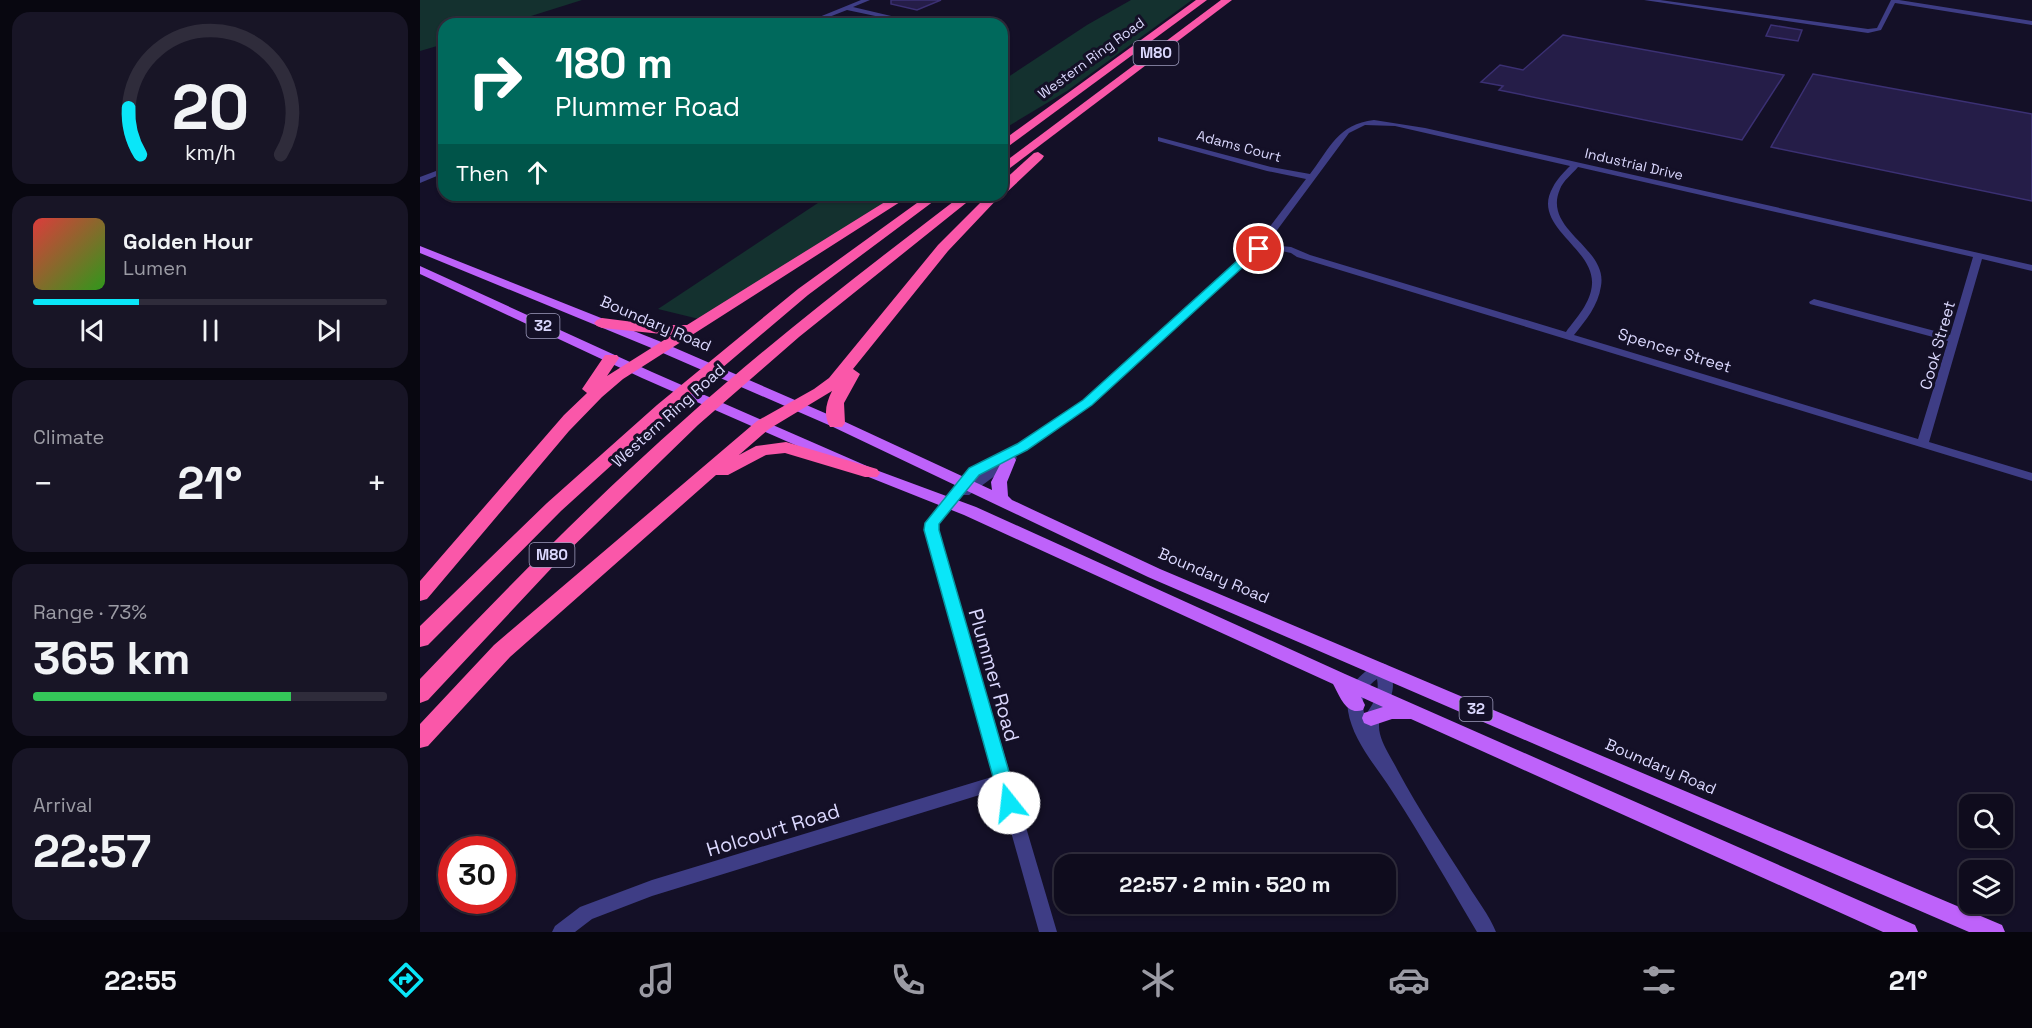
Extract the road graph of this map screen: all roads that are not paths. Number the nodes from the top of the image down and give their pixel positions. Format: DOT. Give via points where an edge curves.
graph roads {
  1 [pos="867,0"];
  2 [pos="878,0"];
  3 [pos="1202,0"];
  4 [pos="1227,0"];
  5 [pos="1647,0"];
  6 [pos="1894,1"];
  7 [pos="1685,2"];
  8 [pos="851,8"];
  9 [pos="822,18"];
  10 [pos="830,18"];
  11 [pos="895,18"];
  12 [pos="2032,22"];
  13 [pos="1086,86"];
  14 [pos="1086,106"];
  15 [pos="1008,132"];
  16 [pos="1161,139"];
  17 [pos="1008,143"];
  18 [pos="1576,164"];
  19 [pos="1008,165"];
  20 [pos="438,167"];
  21 [pos="438,172"];
  22 [pos="420,174"];
  23 [pos="1311,177"];
  24 [pos="420,180"];
  25 [pos="1008,184"];
  26 [pos="896,201"];
  27 [pos="928,201"];
  28 [pos="962,201"];
  29 [pos="989,201"];
  30 [pos="420,249"];
  31 [pos="1273,249"];
  32 [pos="1978,256"];
  33 [pos="2032,268"];
  34 [pos="420,270"];
  35 [pos="900,302"];
  36 [pos="1814,302"];
  37 [pos="602,323"];
  38 [pos="693,330"];
  39 [pos="1569,335"];
  40 [pos="1954,339"];
  41 [pos="663,348"];
  42 [pos="610,358"];
  43 [pos="631,367"];
  44 [pos="795,405"];
  45 [pos="836,423"];
  46 [pos="763,425"];
  47 [pos="564,427"];
  48 [pos="1923,443"];
  49 [pos="1022,447"];
  50 [pos="1009,460"];
  51 [pos="871,473"];
  52 [pos="2032,477"];
  53 [pos="968,485"];
  54 [pos="680,498"];
  55 [pos="949,503"];
  56 [pos="1006,503"];
  57 [pos="420,594"];
  58 [pos="420,639"];
  59 [pos="1382,669"];
  60 [pos="420,694"];
  61 [pos="1357,696"];
  62 [pos="1384,699"];
  63 [pos="1414,713"];
  64 [pos="1371,718"];
  65 [pos="420,739"];
  66 [pos="1002,782"];
  67 [pos="1398,786"];
  68 [pos="561,932"];
  69 [pos="1048,932"];
  70 [pos="1487,932"];
  71 [pos="1907,932"];
  72 [pos="1994,932"];
  1 -- 8 [label="street"];
  2 -- 8 [label="street"];
  3 -- 13 [label="highway, Western Ring Road / M80"];
  4 -- 14 [label="highway, M80"];
  5 -- 7 [label="street"];
  6 -- 7 [label="street" via="1879,28 1872,31"];
  6 -- 12 [label="street"];
  8 -- 9 [label="street"];
  8 -- 10 [label="street"];
  8 -- 11 [label="street"];
  13 -- 15 [label="highway"];
  13 -- 17 [label="highway, Western Ring Road / M80"];
  14 -- 19 [label="highway, M80"];
  14 -- 25 [label="highway"];
  16 -- 23 [label="street, Adams Court" via="1270,170"];
  18 -- 23 [label="street, Industrial Drive" via="1425,130 1363,122 1346,131"];
  18 -- 32 [label="street, Industrial Drive"];
  18 -- 39 [label="street" via="1555,190 1554,210 1563,228 1588,256 1599,280 1588,312"];
  20 -- 22 [label="street"];
  21 -- 24 [label="street"];
  23 -- 31 [label="street, Industrial Drive" via="1277,227 1278,239"];
  26 -- 38 [label="highway"];
  27 -- 58 [label="highway, Western Ring Road / M80" via="803,292 663,409 554,507"];
  28 -- 60 [label="highway, Western Ring Road / M80" via="874,267 691,422 593,513"];
  29 -- 35 [label="highway" via="950,240"];
  30 -- 37 [label="main road, Boundary Road / 32"];
  31 -- 39 [label="street, Spencer Street"];
  31 -- 49 [label="street, Spencer Street" via="1248,257 1100,392"];
  32 -- 33 [label="street, Industrial Drive"];
  32 -- 40 [label="street, Cook Street"];
  34 -- 42 [label="main road, 32"];
  35 -- 44 [label="highway" via="835,381"];
  35 -- 45 [label="highway" via="837,399 833,413"];
  36 -- 40 [label="street"];
  37 -- 38 [label="highway"];
  37 -- 41 [label="main road, Boundary Road / 32"];
  38 -- 41 [label="highway"];
  39 -- 48 [label="street, Spencer Street"];
  40 -- 48 [label="street, Cook Street"];
  41 -- 43 [label="highway"];
  41 -- 44 [label="main road, Boundary Road / 32"];
  42 -- 43 [label="main road, 32"];
  42 -- 47 [label="highway"];
  43 -- 46 [label="main road, 32"];
  43 -- 47 [label="highway" via="603,387"];
  44 -- 45 [label="main road, Boundary Road / 32"];
  44 -- 46 [label="highway"];
  45 -- 53 [label="main road, Boundary Road / 32"];
  46 -- 51 [label="main road, 32"];
  46 -- 54 [label="highway"];
  47 -- 57 [label="highway"];
  48 -- 52 [label="street, Spencer Street"];
  49 -- 50 [label="street, Spencer Street"];
  49 -- 53 [label="street, Spencer Street" via="974,471"];
  50 -- 53 [label="street, Spencer Street"];
  50 -- 56 [label="main road" via="999,482 1000,497"];
  51 -- 54 [label="highway" via="793,449 769,448 728,467"];
  51 -- 55 [label="main road, 32"];
  53 -- 55 [label="street, Plummer Road"];
  53 -- 56 [label="main road, Boundary Road / 32"];
  54 -- 65 [label="highway" via="502,651"];
  55 -- 61 [label="main road, 32" via="1339,679"];
  55 -- 66 [label="street, Plummer Road" via="935,517 932,530"];
  56 -- 59 [label="main road, Boundary Road / 32" via="1155,573"];
  59 -- 61 [label="street" via="1365,679"];
  59 -- 62 [label="street"];
  59 -- 72 [label="main road, Boundary Road / 32"];
  61 -- 62 [label="main road, 32"];
  61 -- 67 [label="street" via="1358,724 1364,738"];
  62 -- 63 [label="main road, 32"];
  62 -- 64 [label="street"];
  63 -- 64 [label="main road" via="1392,712"];
  63 -- 71 [label="main road, 32"];
  64 -- 67 [label="street" via="1376,743"];
  66 -- 68 [label="street, Holcourt Road" via="652,888 586,913"];
  66 -- 69 [label="street, Plummer Road"];
  67 -- 70 [label="street"];
}
